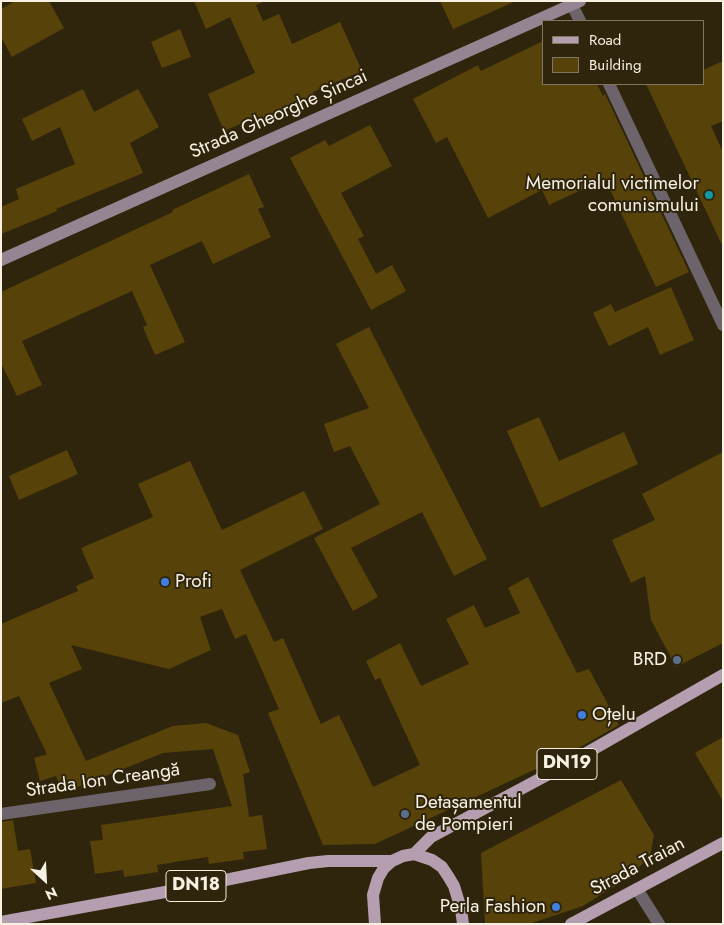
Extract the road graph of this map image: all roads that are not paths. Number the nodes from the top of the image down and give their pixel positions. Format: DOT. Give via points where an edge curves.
graph roads {
  1 [pos="574,2"];
  2 [pos="580,20"];
  3 [pos="609,85"];
  4 [pos="1,260"];
  5 [pos="723,325"];
  6 [pos="723,675"];
  7 [pos="210,784"];
  8 [pos="1,814"];
  9 [pos="723,843"];
  10 [pos="414,854"];
  11 [pos="392,861"];
  12 [pos="637,889"];
  13 [pos="1,922"];
  14 [pos="375,924"];
  15 [pos="463,924"];
  16 [pos="571,924"];
  17 [pos="659,924"];
  1 -- 2 [label="street"];
  1 -- 4 [label="main road, Strada Gheorghe Șincai"];
  3 -- 5 [label="street"];
  6 -- 10 [label="main road, DN19" via="431,837"];
  7 -- 8 [label="street, Strada Ion Creangă"];
  9 -- 12 [label="main road, Strada Traian"];
  10 -- 11 [label="main road"];
  10 -- 15 [label="main road" via="432,860 448,876 454,886"];
  11 -- 13 [label="main road, DN18" via="309,863"];
  11 -- 14 [label="main road" via="378,878 373,895"];
  12 -- 16 [label="main road, Strada Traian"];
  12 -- 17 [label="street"];
}
